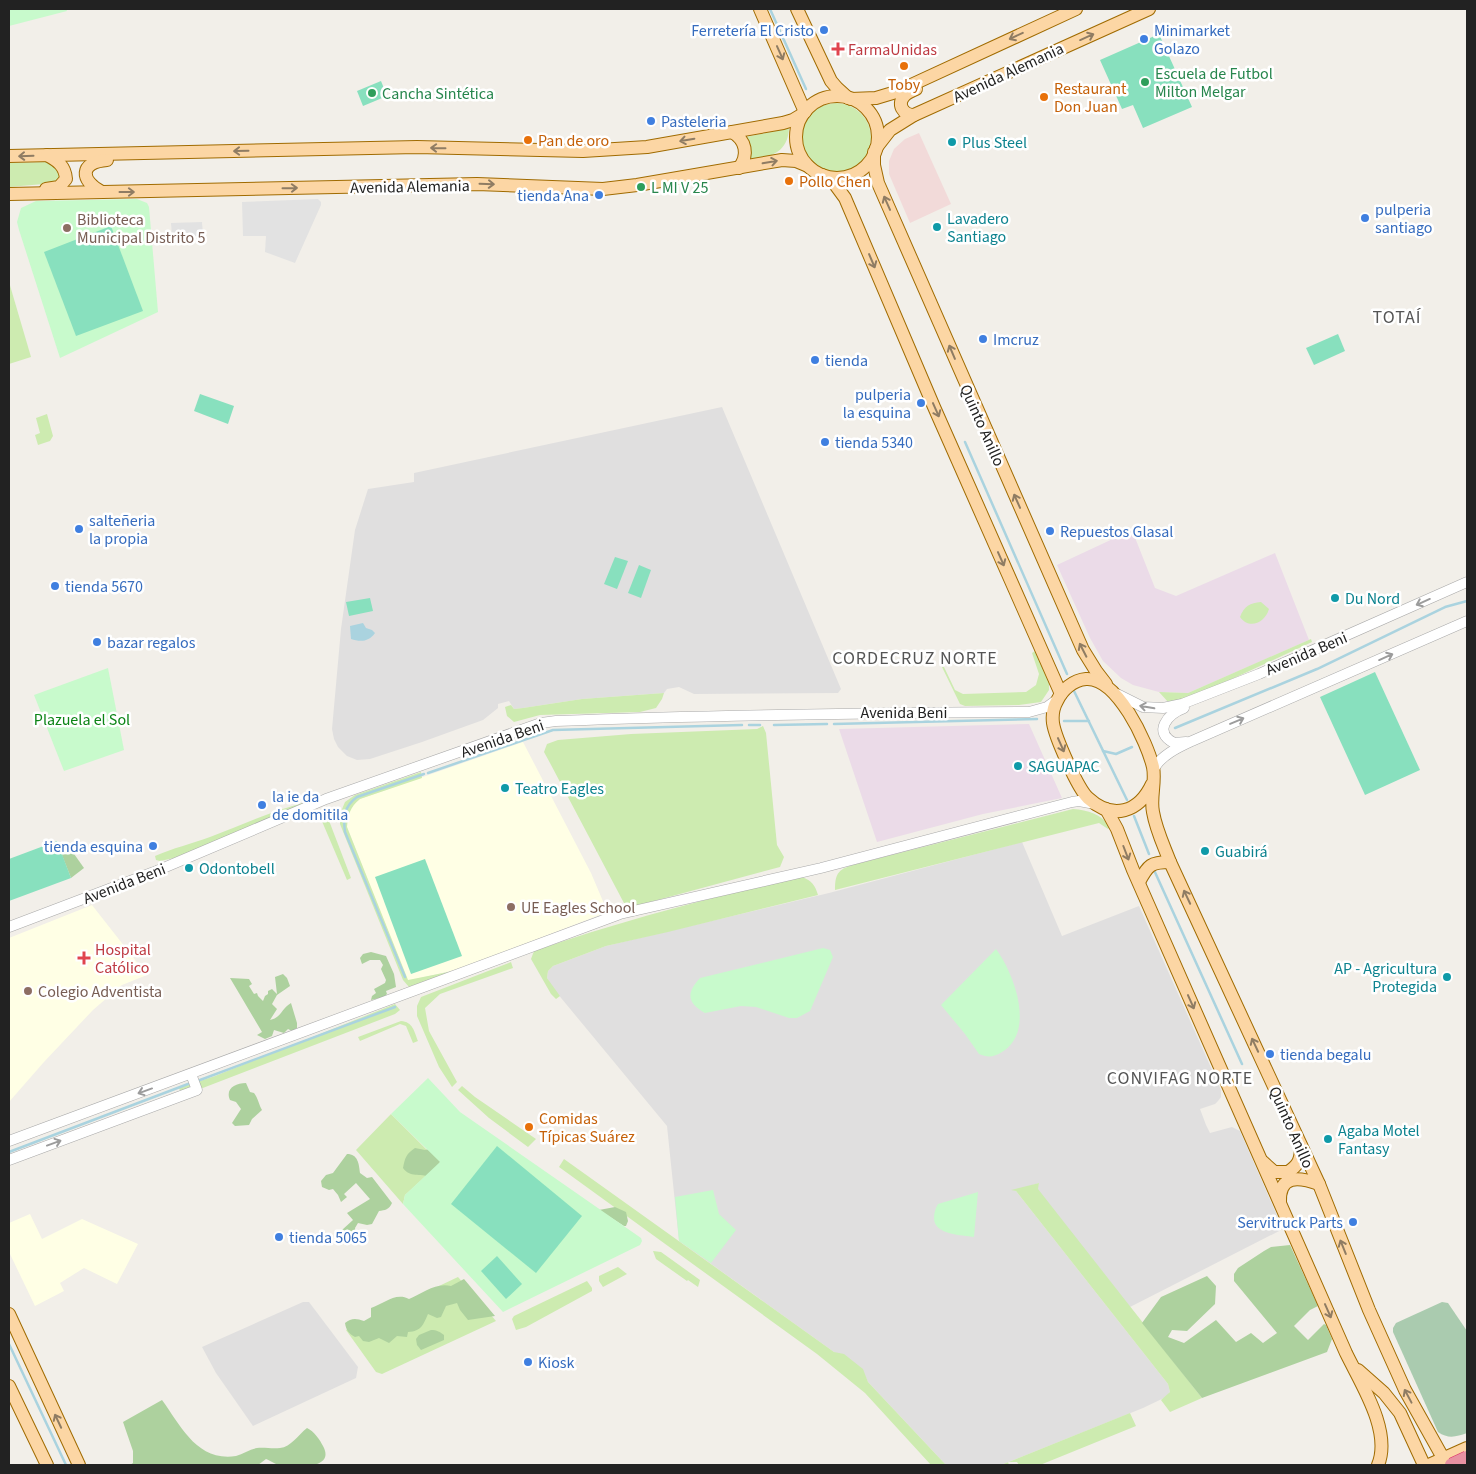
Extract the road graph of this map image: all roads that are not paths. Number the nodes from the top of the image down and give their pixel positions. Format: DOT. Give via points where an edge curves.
graph roads {
  1 [pos="760,9"];
  2 [pos="797,9"];
  3 [pos="1076,9"];
  4 [pos="1148,9"];
  5 [pos="963,61"];
  6 [pos="849,99"];
  7 [pos="804,113"];
  8 [pos="914,115"];
  9 [pos="732,132"];
  10 [pos="875,150"];
  11 [pos="159,153"];
  12 [pos="47,155"];
  13 [pos="9,156"];
  14 [pos="808,166"];
  15 [pos="739,168"];
  16 [pos="822,175"];
  17 [pos="102,192"];
  18 [pos="15,194"];
  19 [pos="1467,582"];
  20 [pos="1467,621"];
  21 [pos="1256,675"];
  22 [pos="1113,691"];
  23 [pos="1060,696"];
  24 [pos="1029,712"];
  25 [pos="1053,724"];
  26 [pos="1192,740"];
  27 [pos="1153,771"];
  28 [pos="1077,781"];
  29 [pos="1152,784"];
  30 [pos="1063,805"];
  31 [pos="1101,806"];
  32 [pos="1170,862"];
  33 [pos="1139,882"];
  34 [pos="36,917"];
  35 [pos="9,919"];
  36 [pos="9,927"];
  37 [pos="191,1074"];
  38 [pos="9,1141"];
  39 [pos="1300,1145"];
  40 [pos="9,1160"];
  41 [pos="1263,1162"];
  42 [pos="1319,1184"];
  43 [pos="1280,1202"];
  44 [pos="9,1314"];
  45 [pos="1352,1365"];
  46 [pos="9,1386"];
  47 [pos="1431,1439"];
  48 [pos="1467,1444"];
  49 [pos="1467,1448"];
  50 [pos="1467,1456"];
  51 [pos="1448,1463"];
  52 [pos="47,1465"];
  53 [pos="79,1465"];
  54 [pos="1378,1465"];
  55 [pos="1424,1465"];
  56 [pos="1429,1465"];
  57 [pos="1465,1465"];
  1 -- 7 [label="main road, one-way"];
  2 -- 6 [label="main road" via="831,81"];
  3 -- 5 [label="main road, Avenida Alemania, one-way"];
  8 -- 4 [label="main road, Avenida Alemania, one-way"];
  5 -- 6 [label="main road, Avenida Alemania" via="896,92 876,98"];
  5 -- 8 [label="main road" via="948,73 905,95 901,102 902,110"];
  6 -- 7 [label="main road" via="824,98"];
  6 -- 10 [label="main road" via="871,116 876,128"];
  7 -- 9 [label="main road" via="788,122"];
  7 -- 14 [label="main road" via="797,126 796,138 798,151"];
  8 -- 10 [label="main road, Avenida Alemania" via="890,130"];
  9 -- 11 [label="main road, one-way" via="647,147 583,151 417,147"];
  9 -- 15 [label="main road" via="741,140 745,151"];
  10 -- 16 [label="main road" via="866,166 851,176"];
  22 -- 10 [label="main road, Quinto Anillo, one-way" via="1083,650 985,429 878,183 874,169"];
  11 -- 12 [label="main road"];
  11 -- 17 [label="main road" via="134,159 94,162 88,167 86,177 90,185"];
  12 -- 13 [label="main road, one-way"];
  12 -- 18 [label="main road" via="62,166 66,179 55,188"];
  15 -- 14 [label="main road, Avenida Alemania, one-way" via="789,160"];
  14 -- 16 [label="main road"];
  17 -- 15 [label="main road, Avenida Alemania, one-way" via="478,184 603,189"];
  16 -- 23 [label="main road, one-way" via="834,183 845,198"];
  17 -- 18 [label="main road, Avenida Alemania"];
  19 -- 21 [label="street, Avenida Beni, one-way"];
  26 -- 20 [label="street, one-way"];
  21 -- 22 [label="street, Avenida Beni, one-way" via="1182,704 1162,708 1143,707"];
  21 -- 26 [label="street" via="1179,710 1165,721 1164,731 1171,742 1178,744"];
  22 -- 23 [label="main road, Quinto Anillo" via="1089,679 1067,687"];
  22 -- 27 [label="main road, Quinto Anillo" via="1128,711 1147,749"];
  23 -- 24 [label="street, Avenida Beni" via="1047,707"];
  23 -- 25 [label="main road" via="1053,712"];
  24 -- 25 [label="street, Avenida Beni"];
  24 -- 34 [label="street, Avenida Beni" via="691,716 540,723 326,799"];
  25 -- 28 [label="main road, one-way"];
  26 -- 27 [label="street" via="1160,761"];
  27 -- 29 [label="main road, Quinto Anillo"];
  28 -- 30 [label="street" via="1075,795"];
  28 -- 31 [label="main road" via="1083,792"];
  29 -- 31 [label="main road" via="1135,807 1119,811"];
  29 -- 32 [label="main road, Quinto Anillo" via="1152,810"];
  30 -- 31 [label="street" via="1079,801"];
  30 -- 37 [label="street" via="821,868 620,914"];
  31 -- 33 [label="main road, one-way" via="1117,829"];
  32 -- 33 [label="main road" via="1149,866"];
  39 -- 32 [label="main road, Quinto Anillo, one-way"];
  33 -- 41 [label="main road, one-way"];
  34 -- 35 [label="street, Avenida Beni"];
  34 -- 36 [label="street, Avenida Beni"];
  37 -- 38 [label="street, one-way"];
  40 -- 37 [label="street, one-way" via="197,1090"];
  39 -- 41 [label="main road" via="1298,1164 1288,1172 1274,1172"];
  39 -- 42 [label="main road, Quinto Anillo"];
  41 -- 43 [label="main road"];
  42 -- 43 [label="main road" via="1302,1178 1294,1179 1282,1187"];
  47 -- 42 [label="main road, Quinto Anillo, one-way" via="1369,1310"];
  43 -- 45 [label="main road, one-way"];
  53 -- 44 [label="main road, one-way"];
  45 -- 54 [label="main road" via="1382,1435 1383,1448"];
  45 -- 55 [label="main road" via="1384,1393 1400,1413"];
  46 -- 52 [label="main road"];
  47 -- 48 [label="main road" via="1450,1446"];
  47 -- 51 [label="main road, Quinto Anillo"];
  49 -- 51 [label="main road"];
  50 -- 51 [label="highway, bridge"];
  50 -- 57 [label="main road"];
  51 -- 56 [label="main road"];
}
